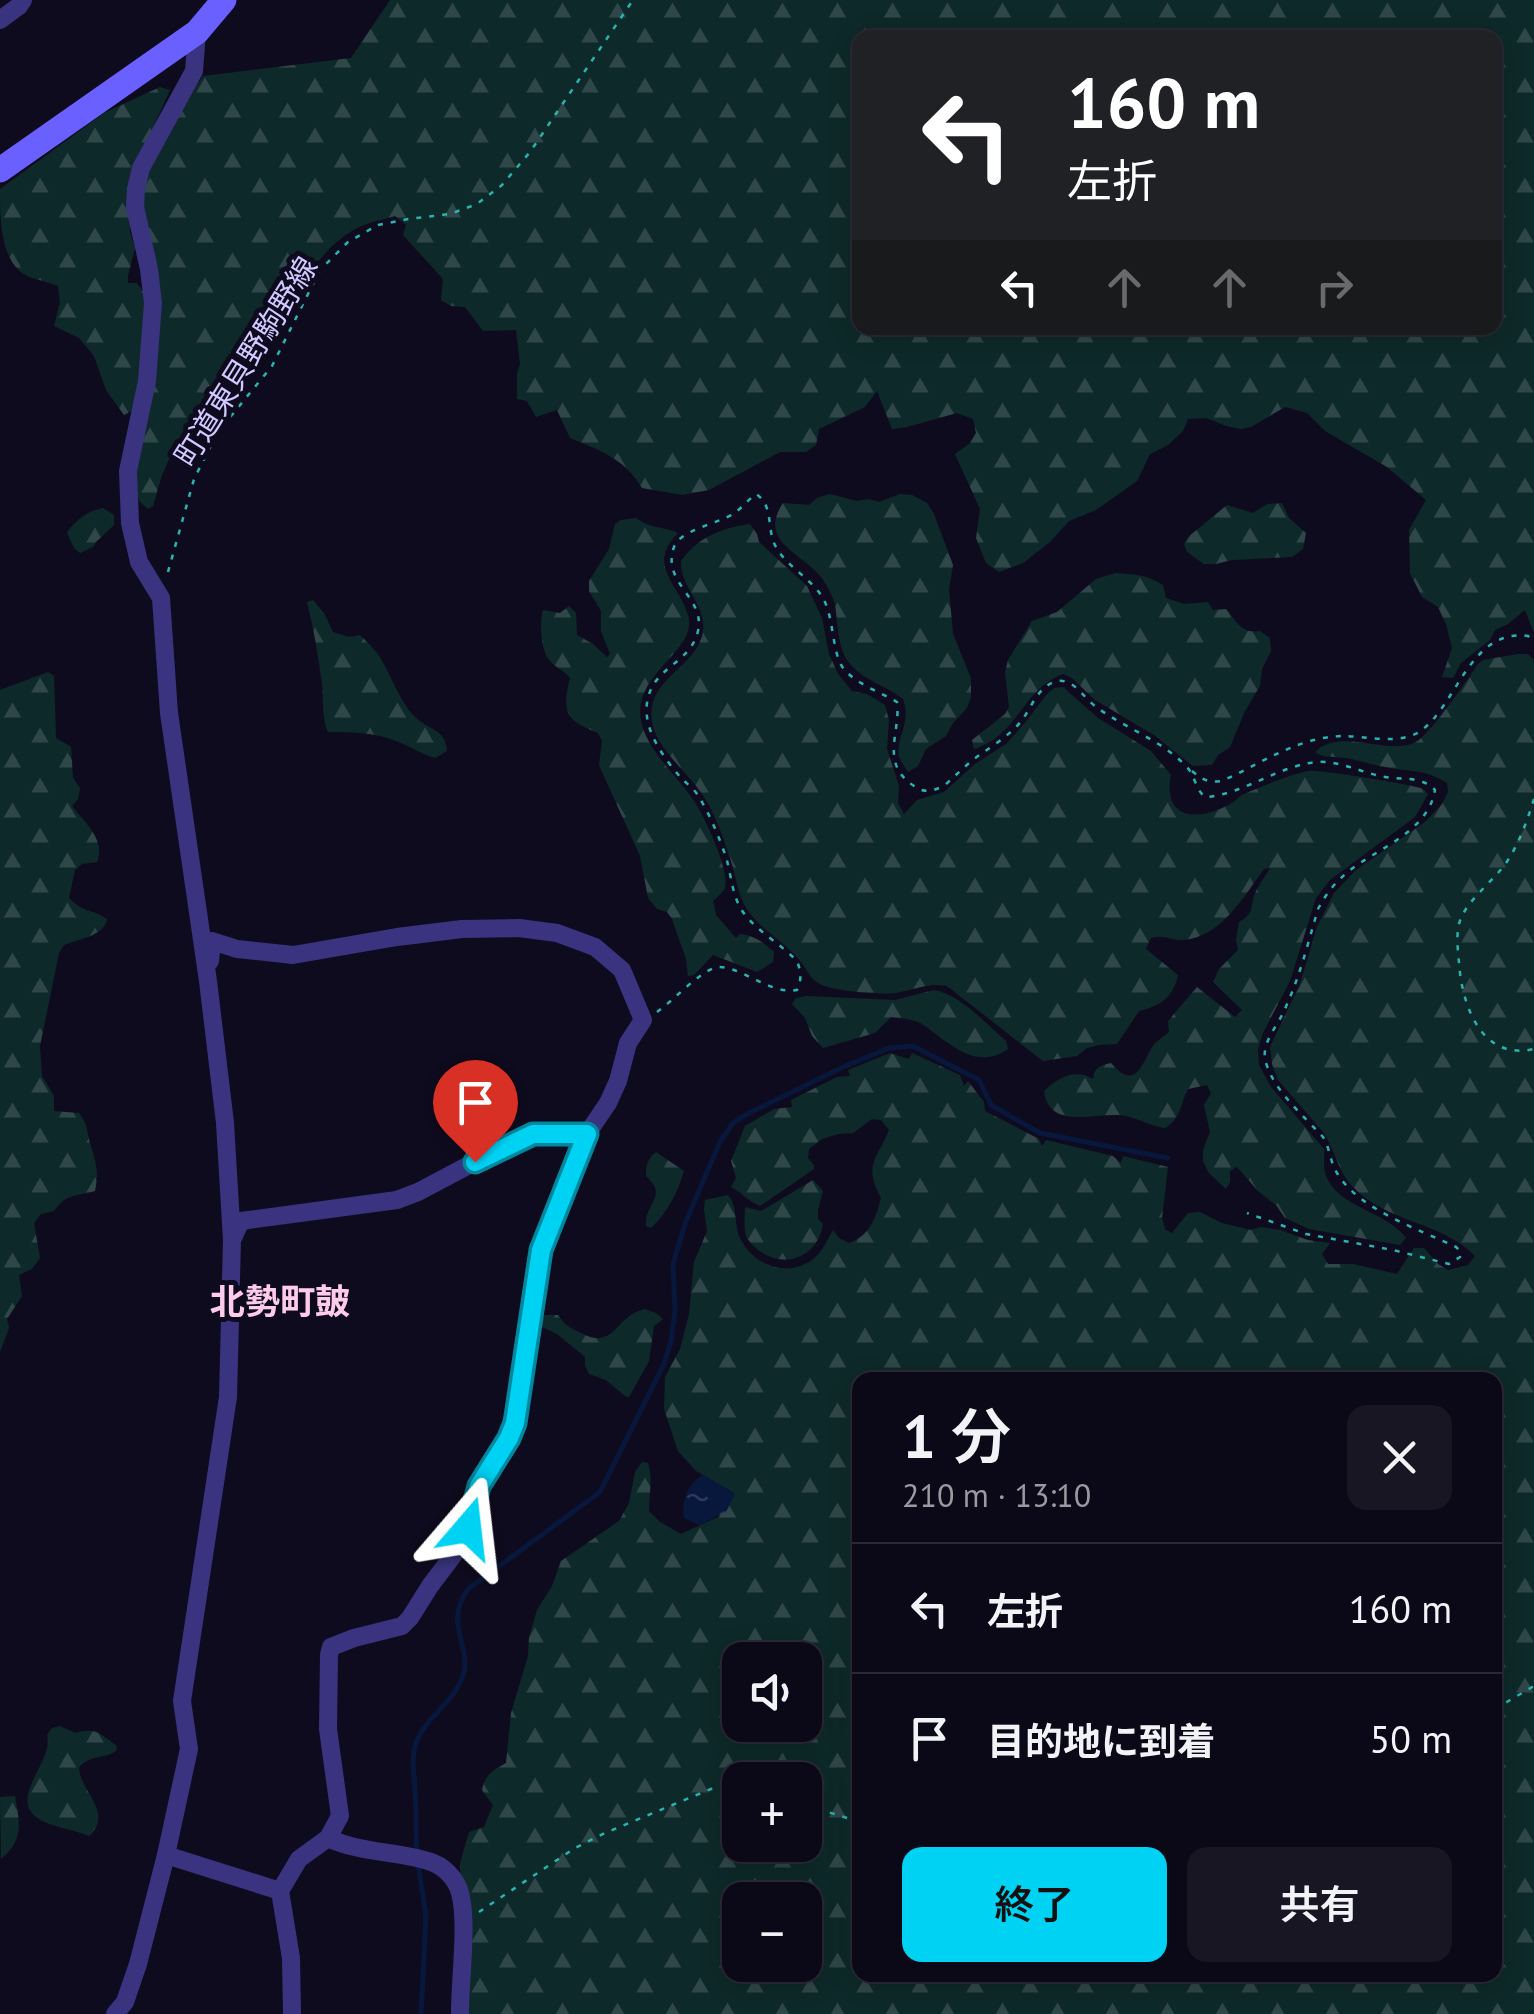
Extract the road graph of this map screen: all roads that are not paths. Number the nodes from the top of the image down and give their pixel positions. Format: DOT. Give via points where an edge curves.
graph roads {
  1 [pos="23,0"];
  2 [pos="224,0"];
  3 [pos="0,20"];
  4 [pos="197,32"];
  5 [pos="0,170"];
  6 [pos="208,982"];
  7 [pos="587,1134"];
  8 [pos="232,1240"];
  9 [pos="328,1838"];
  10 [pos="166,1855"];
  11 [pos="280,1891"];
  12 [pos="460,2012"];
  13 [pos="115,2014"];
  14 [pos="292,2014"];
  1 -- 3 [label="street"];
  2 -- 4 [label="main road"];
  4 -- 5 [label="main road"];
  4 -- 6 [label="street" via="194,71 136,188 153,303 128,472 140,562 162,598 169,713"];
  6 -- 7 [label="street" via="212,940 294,955 462,930 558,933 595,948 622,970 643,1020 608,1103"];
  6 -- 8 [label="street"];
  7 -- 8 [label="street" via="533,1134 397,1200 241,1220"];
  7 -- 9 [label="street" via="541,1250 515,1423 479,1486 464,1541 402,1626 331,1647 328,1729 340,1816"];
  8 -- 10 [label="street" via="228,1397 182,1701 189,1749"];
  9 -- 11 [label="street" via="299,1859"];
  9 -- 12 [label="street" via="431,1861 456,1881"];
  10 -- 11 [label="street"];
  10 -- 13 [label="street" via="126,2002"];
  11 -- 14 [label="street"];
}
